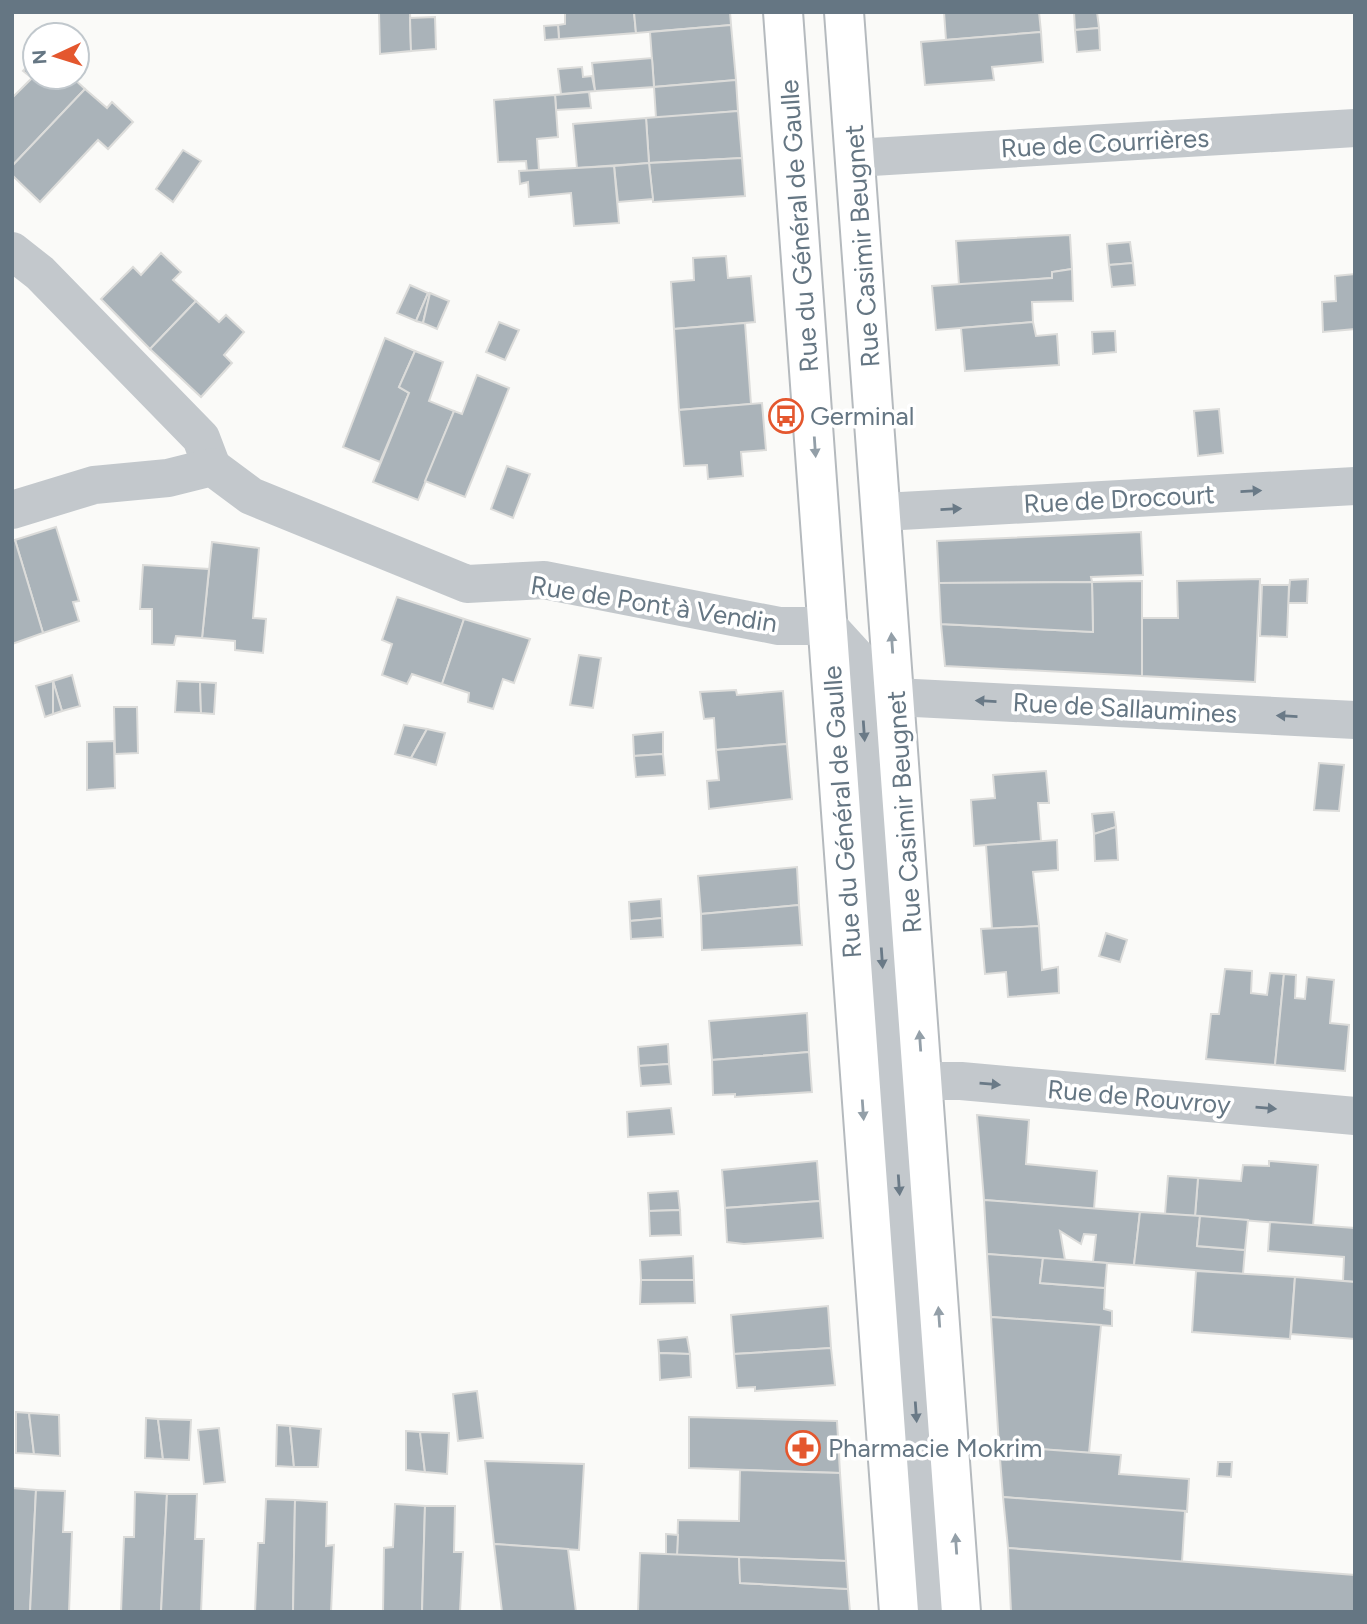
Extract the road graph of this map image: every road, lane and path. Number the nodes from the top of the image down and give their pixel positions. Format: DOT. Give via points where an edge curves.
graph roads {
  1 [pos="783,12"];
  2 [pos="844,12"];
  3 [pos="1355,128"];
  4 [pos="855,158"];
  5 [pos="12,251"];
  6 [pos="212,467"];
  7 [pos="1355,486"];
  8 [pos="12,510"];
  9 [pos="883,512"];
  10 [pos="828,626"];
  11 [pos="895,697"];
  12 [pos="1355,720"];
  13 [pos="922,1081"];
  14 [pos="1355,1116"];
  15 [pos="899,1612"];
  16 [pos="931,1612"];
  17 [pos="961,1612"];
  1 -- 10 [label="main road, Rue du Général de Gaulle, one-way"];
  2 -- 4 [label="main road, Rue Casimir Beugnet"];
  3 -- 4 [label="street, Rue de Courrières"];
  4 -- 9 [label="main road, Rue Casimir Beugnet"];
  5 -- 6 [label="street, Rue de Pont à Vendin" via="40,273 201,438"];
  6 -- 8 [label="street" via="167,478 94,485"];
  6 -- 10 [label="street, Rue de Pont à Vendin" via="251,496 467,584 544,580 779,626"];
  9 -- 7 [label="street, Rue de Drocourt, one-way"];
  11 -- 9 [label="main road, Rue Casimir Beugnet, one-way"];
  10 -- 15 [label="main road, Rue du Général de Gaulle, one-way"];
  10 -- 16 [label="street, one-way" via="859,660"];
  12 -- 11 [label="street, Rue de Sallaumines, one-way"];
  13 -- 11 [label="main road, Rue Casimir Beugnet, one-way"];
  13 -- 14 [label="street, Rue de Rouvroy, one-way"];
  17 -- 13 [label="main road, Rue Casimir Beugnet, one-way"];
}
